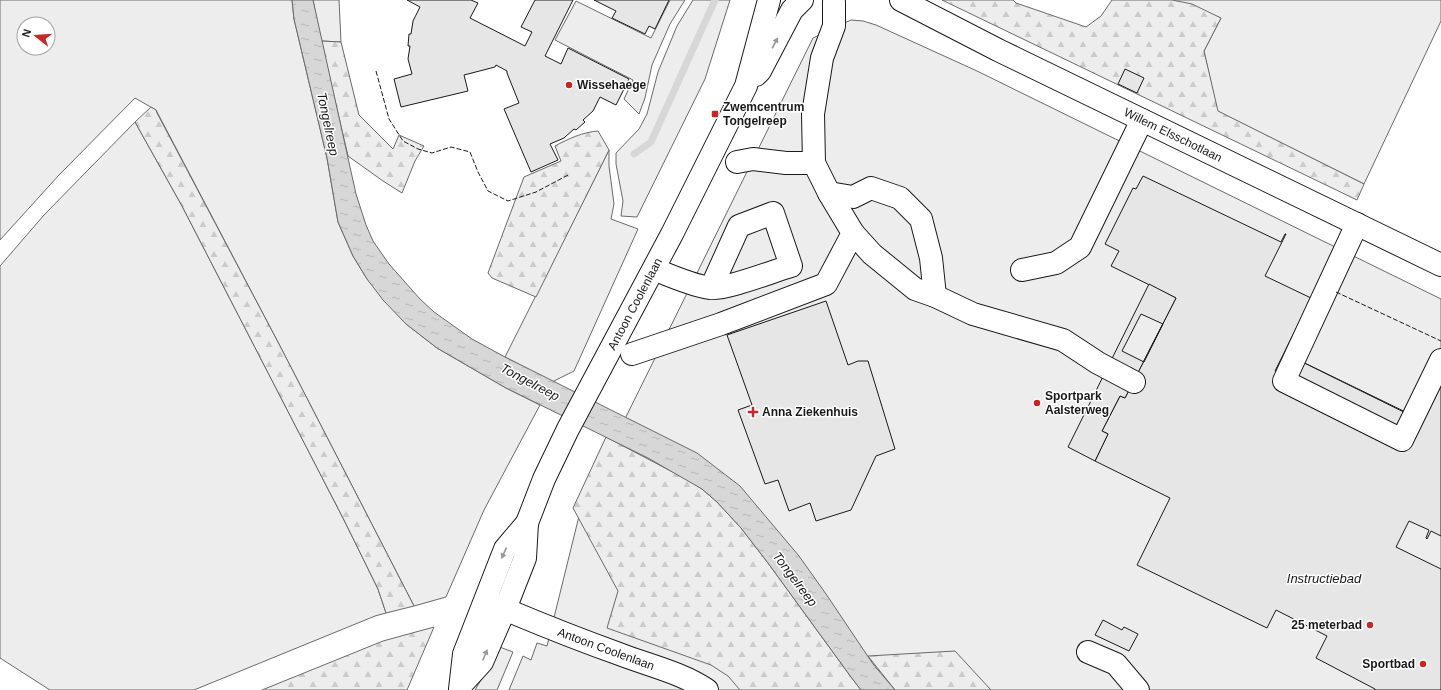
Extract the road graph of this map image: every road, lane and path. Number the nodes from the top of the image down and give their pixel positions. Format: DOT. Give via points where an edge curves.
graph roads {
  1 [pos="769,0"];
  2 [pos="802,0"];
  3 [pos="900,1"];
  4 [pos="834,2"];
  5 [pos="746,86"];
  6 [pos="1142,120"];
  7 [pos="737,162"];
  8 [pos="814,163"];
  9 [pos="829,193"];
  10 [pos="1357,224"];
  11 [pos="853,233"];
  12 [pos="1441,265"];
  13 [pos="654,269"];
  14 [pos="1022,270"];
  15 [pos="711,288"];
  16 [pos="935,296"];
  17 [pos="632,354"];
  18 [pos="1441,360"];
  19 [pos="1134,382"];
  20 [pos="527,523"];
  21 [pos="485,601"];
  22 [pos="505,610"];
  23 [pos="1088,652"];
  24 [pos="460,688"];
  25 [pos="707,690"];
  26 [pos="1138,690"];
  1 -- 5 [label="street, Antoon Coolenlaan"];
  5 -- 2 [label="street, Antoon Coolenlaan, one-way" via="760,71 792,10"];
  3 -- 6 [label="street, Willem Elsschotlaan"];
  4 -- 8 [label="street" via="834,26 822,58 813,114"];
  5 -- 13 [label="street, Antoon Coolenlaan"];
  6 -- 10 [label="street, Willem Elsschotlaan"];
  6 -- 14 [label="street" via="1080,247 1056,263"];
  7 -- 8 [label="street" via="753,159"];
  8 -- 9 [label="street"];
  9 -- 11 [label="street"];
  9 -- 16 [label="street" via="853,197 871,188 900,198 921,219 931,258"];
  10 -- 12 [label="street, Willem Elsschotlaan"];
  10 -- 18 [label="street" via="1284,381 1402,440"];
  11 -- 16 [label="street" via="872,254 915,290"];
  11 -- 17 [label="street" via="826,284"];
  13 -- 15 [label="street"];
  13 -- 20 [label="street, Antoon Coolenlaan" via="568,429 544,479"];
  16 -- 19 [label="street" via="973,314 1063,340"];
  20 -- 21 [label="street, Antoon Coolenlaan, one-way" via="505,550"];
  20 -- 22 [label="street, Antoon Coolenlaan" via="525,558"];
  21 -- 22 [label="street, Antoon Coolenlaan"];
  21 -- 24 [label="street, Antoon Coolenlaan" via="464,654"];
  24 -- 22 [label="street, Antoon Coolenlaan, one-way" via="482,662"];
  22 -- 25 [label="street, Antoon Coolenlaan" via="669,672"];
  23 -- 26 [label="street" via="1116,664"];
}
